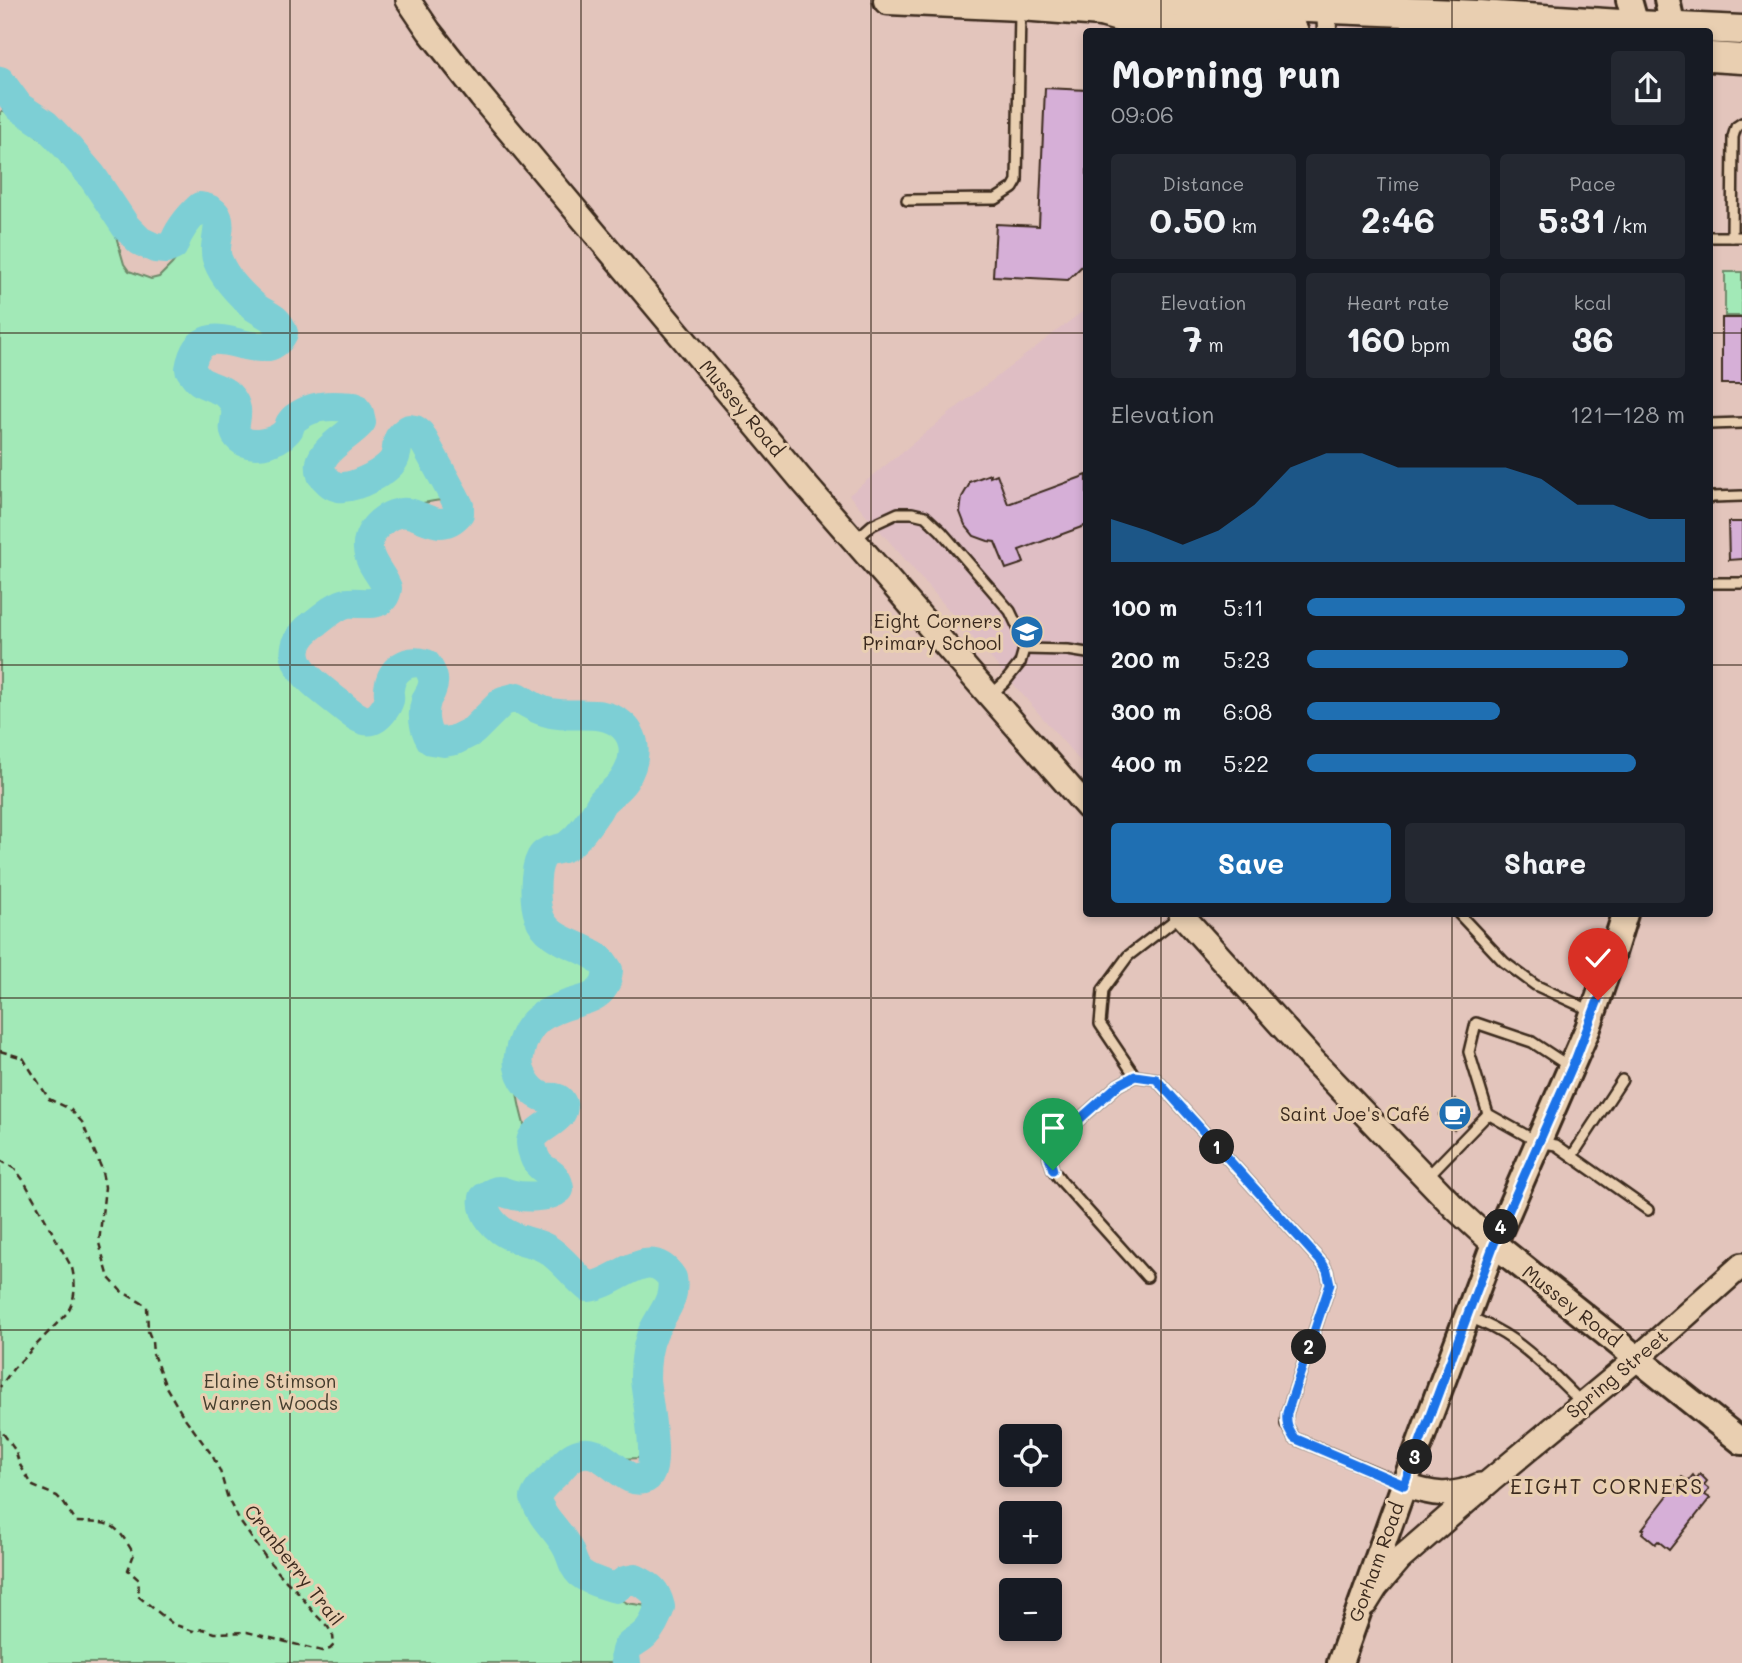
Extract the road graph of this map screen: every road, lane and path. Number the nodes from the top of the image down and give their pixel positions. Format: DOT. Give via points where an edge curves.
graph roads {
  1 [pos="408,0"];
  2 [pos="888,0"];
  3 [pos="1020,6"];
  4 [pos="1101,12"];
  5 [pos="1327,14"];
  6 [pos="1634,19"];
  7 [pos="1671,19"];
  8 [pos="1190,28"];
  9 [pos="1742,30"];
  10 [pos="1713,57"];
  11 [pos="1742,59"];
  12 [pos="1742,124"];
  13 [pos="1737,163"];
  14 [pos="907,201"];
  15 [pos="1713,231"];
  16 [pos="1713,237"];
  17 [pos="1737,237"];
  18 [pos="1742,423"];
  19 [pos="1713,424"];
  20 [pos="1713,496"];
  21 [pos="1742,496"];
  22 [pos="855,540"];
  23 [pos="1713,583"];
  24 [pos="1742,583"];
  25 [pos="1024,649"];
  26 [pos="1083,652"];
  27 [pos="990,695"];
  28 [pos="1083,802"];
  29 [pos="1178,917"];
  30 [pos="1185,917"];
  31 [pos="1462,917"];
  32 [pos="1624,917"];
  33 [pos="1594,1012"];
  34 [pos="0,1051"];
  35 [pos="1571,1068"];
  36 [pos="1135,1076"];
  37 [pos="1622,1080"];
  38 [pos="1488,1114"];
  39 [pos="1538,1142"];
  40 [pos="1572,1156"];
  41 [pos="0,1160"];
  42 [pos="1426,1178"];
  43 [pos="1648,1210"];
  44 [pos="1494,1244"];
  45 [pos="1742,1265"];
  46 [pos="1147,1277"];
  47 [pos="1467,1316"];
  48 [pos="1638,1358"];
  49 [pos="0,1387"];
  50 [pos="1582,1404"];
  51 [pos="0,1429"];
  52 [pos="1742,1442"];
  53 [pos="1490,1481"];
  54 [pos="1404,1485"];
  55 [pos="1356,1618"];
  56 [pos="1340,1663"];
  1 -- 22 [label="street, Mussey Road" via="481,97"];
  2 -- 3 [label="main road"];
  3 -- 4 [label="main road"];
  3 -- 14 [label="lane" via="1017,181 1013,188 996,199"];
  4 -- 5 [label="main road" via="1157,2"];
  4 -- 8 [label="main road" via="1143,24"];
  5 -- 6 [label="main road"];
  6 -- 7 [label="main road"];
  7 -- 9 [label="main road"];
  10 -- 11 [label="main road"];
  12 -- 13 [label="lane" via="1733,137"];
  13 -- 17 [label="lane"];
  15 -- 17 [label="lane"];
  16 -- 17 [label="lane"];
  18 -- 19 [label="lane"];
  20 -- 21 [label="lane"];
  22 -- 25 [label="lane" via="892,515 925,516 1010,611 1023,636"];
  22 -- 27 [label="street, Mussey Road"];
  23 -- 24 [label="lane"];
  25 -- 26 [label="lane"];
  25 -- 27 [label="lane" via="1006,682"];
  27 -- 28 [label="street, Mussey Road"];
  29 -- 36 [label="lane" via="1128,956 1103,990 1100,1024"];
  30 -- 42 [label="street, Mussey Road"];
  31 -- 33 [label="lane" via="1514,970 1535,985"];
  32 -- 33 [label="main road, Gorham Road"];
  33 -- 35 [label="main road, Gorham Road"];
  34 -- 51 [label="path, Cranberry Trail" via="23,1058 49,1099 70,1109 82,1122 105,1187 99,1243 109,1278 147,1306 153,1354 166,1387 212,1455 239,1520 328,1628 334,1645 322,1651 247,1632 193,1631 173,1624 138,1596 139,1580 128,1570 134,1554 122,1535 109,1523 76,1522 57,1496 33,1486"];
  35 -- 38 [label="lane" via="1532,1042 1476,1023 1469,1052"];
  35 -- 39 [label="main road, Gorham Road"];
  36 -- 46 [label="lane" via="1118,1085 1062,1135 1049,1157 1062,1182"];
  36 -- 54 [label="lane" via="1156,1079 1327,1271 1330,1284 1287,1413 1286,1424 1294,1438"];
  37 -- 40 [label="lane"];
  38 -- 39 [label="lane"];
  38 -- 42 [label="lane"];
  39 -- 40 [label="lane" via="1556,1145"];
  39 -- 44 [label="main road, Gorham Road"];
  40 -- 43 [label="lane"];
  41 -- 49 [label="path" via="24,1181 72,1268 76,1284 67,1313"];
  42 -- 44 [label="street, Mussey Road"];
  44 -- 47 [label="main road, Gorham Road"];
  44 -- 48 [label="main road, Mussey Road"];
  45 -- 48 [label="street, Spring Street"];
  47 -- 50 [label="lane" via="1513,1340"];
  47 -- 54 [label="main road, Gorham Road"];
  48 -- 50 [label="street, Spring Street"];
  48 -- 52 [label="main road, Mussey Road"];
  50 -- 53 [label="street, Spring Street"];
  53 -- 54 [label="street, Spring Street" via="1445,1495"];
  53 -- 55 [label="street, Spring Street" via="1400,1559"];
  54 -- 55 [label="main road, Gorham Road"];
  55 -- 56 [label="main road, Gorham Road"];
}
